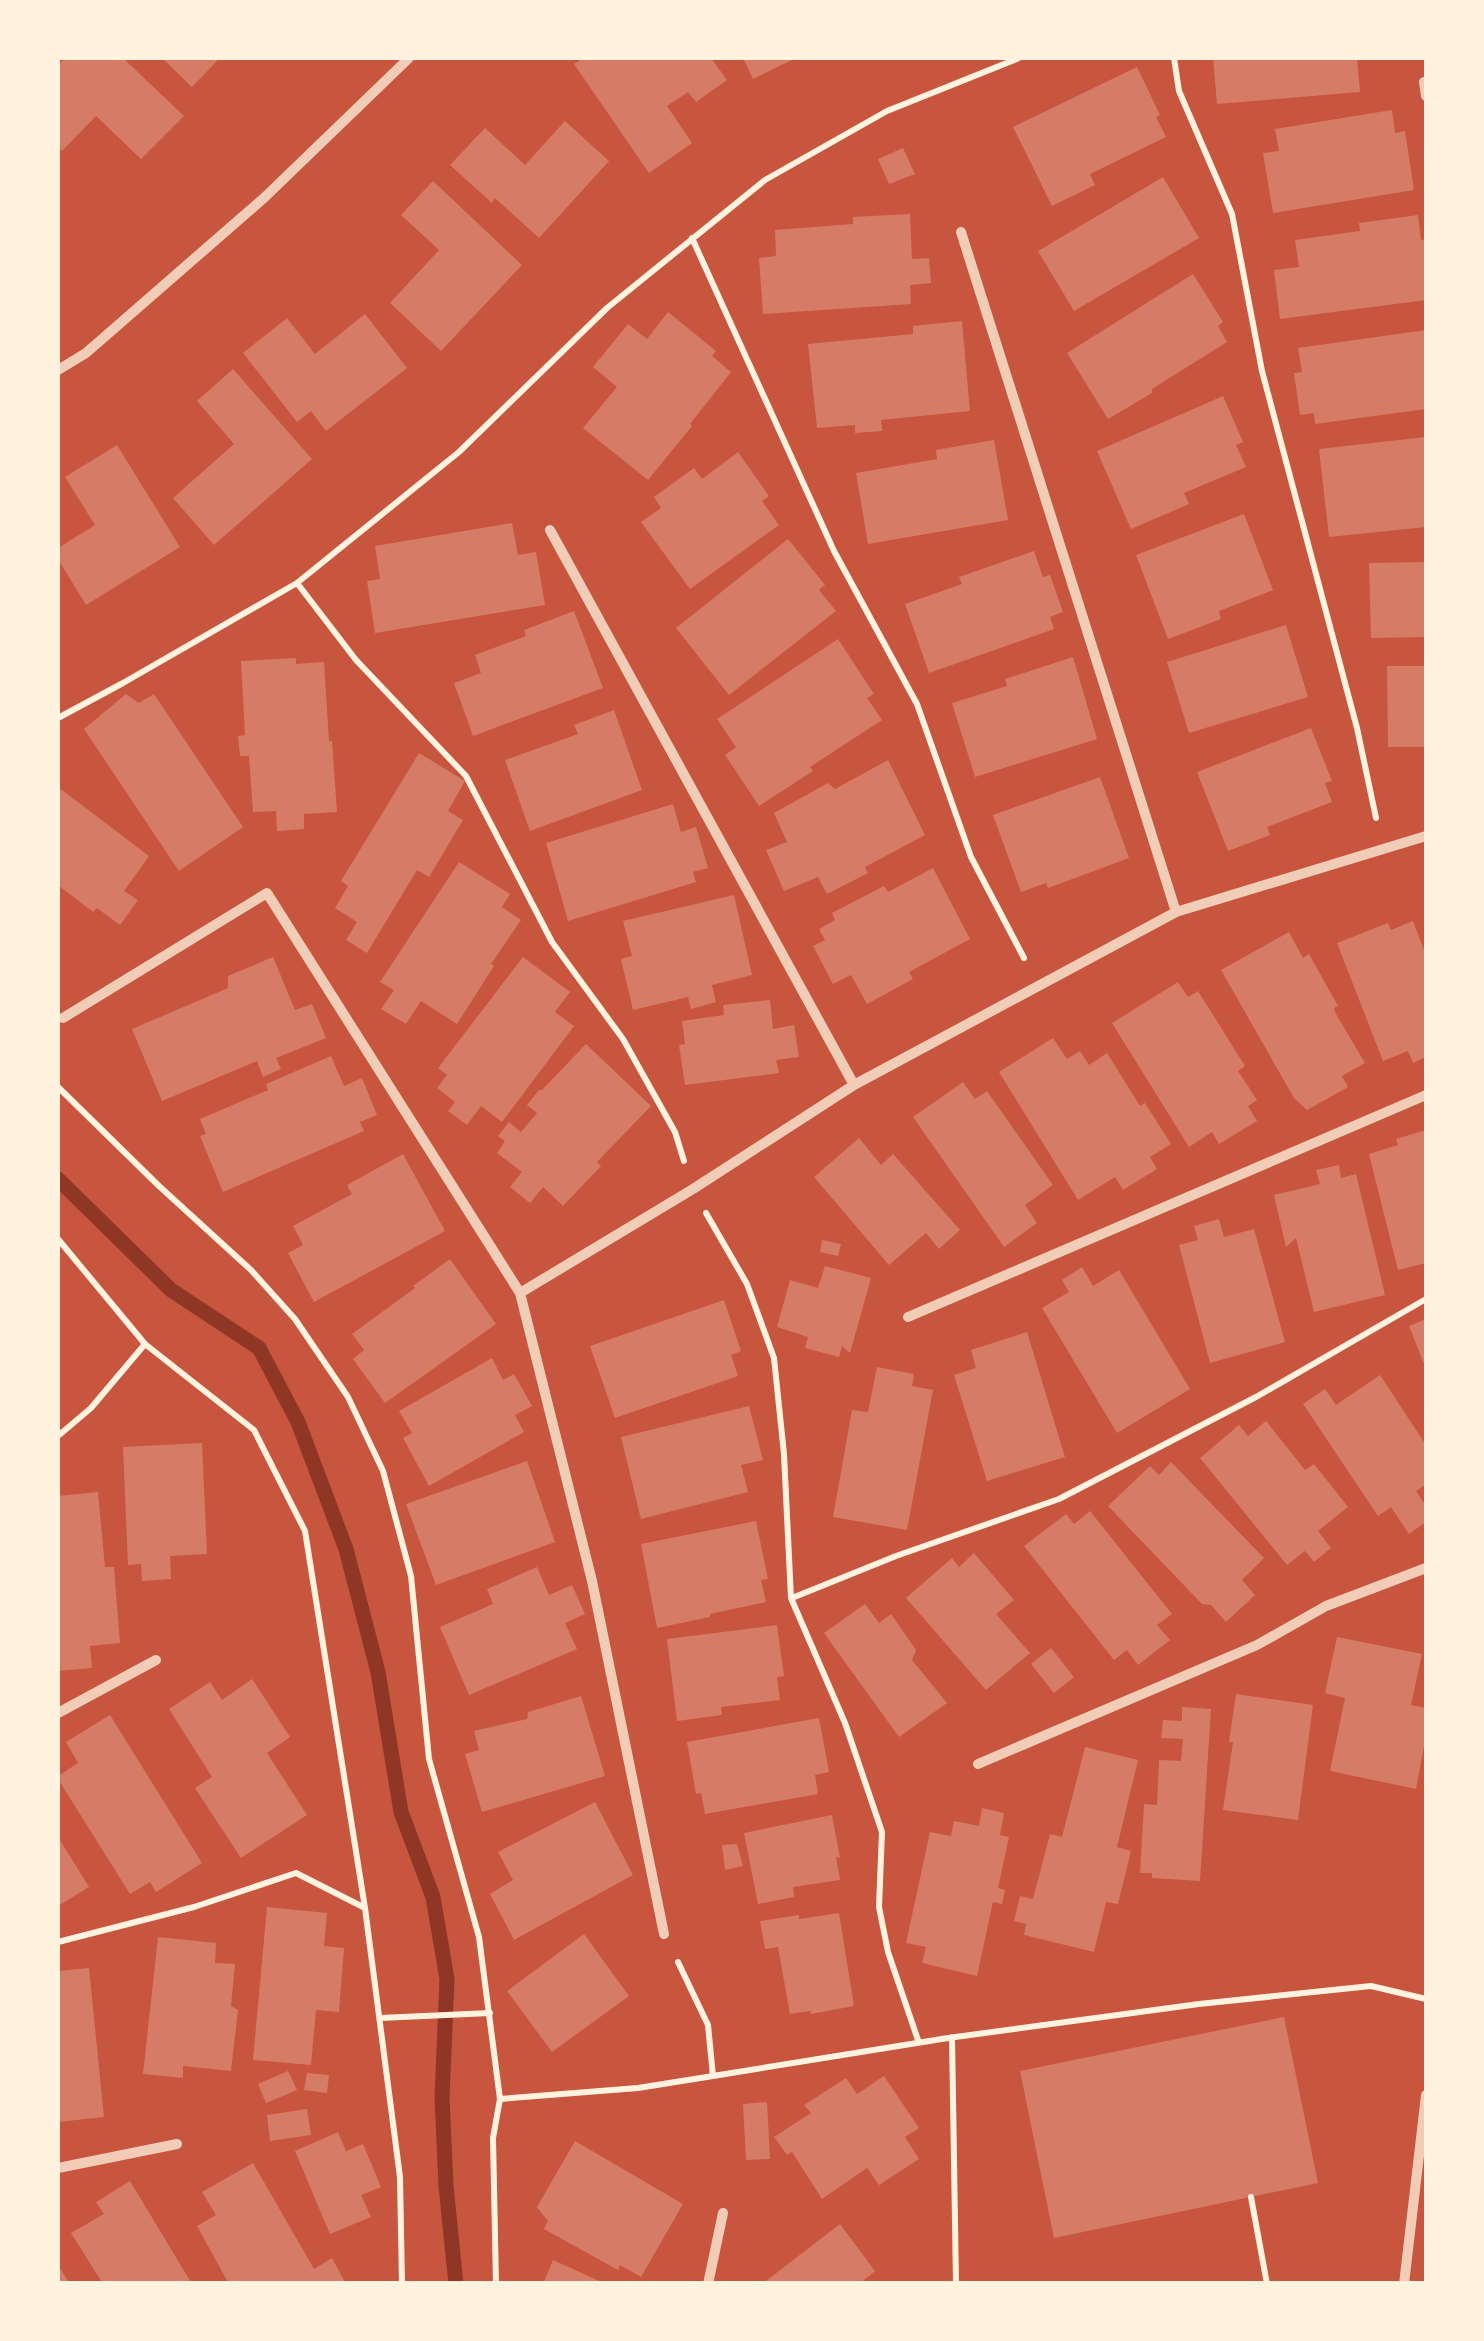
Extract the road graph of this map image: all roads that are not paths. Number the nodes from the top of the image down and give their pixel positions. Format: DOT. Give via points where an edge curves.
graph roads {
  1 [pos="409,58"];
  2 [pos="1424,82"];
  3 [pos="1426,96"];
  4 [pos="961,232"];
  5 [pos="58,370"];
  6 [pos="550,530"];
  7 [pos="1426,836"];
  8 [pos="1176,912"];
  9 [pos="63,1018"];
  10 [pos="854,1085"];
  11 [pos="1426,1095"];
  12 [pos="520,1293"];
  13 [pos="908,1316"];
  14 [pos="1426,1568"];
  15 [pos="156,1660"];
  16 [pos="58,1713"];
  17 [pos="978,1764"];
  18 [pos="664,1934"];
  19 [pos="1426,2095"];
  20 [pos="177,2144"];
  21 [pos="58,2168"];
  22 [pos="722,2214"];
  23 [pos="708,2284"];
  24 [pos="1404,2284"];
  1 -- 5 [label="street" via="266,198"];
  2 -- 3 [label="street"];
  4 -- 8 [label="street"];
  6 -- 10 [label="street"];
  7 -- 8 [label="street"];
  8 -- 10 [label="street"];
  9 -- 12 [label="street" via="267,892"];
  10 -- 12 [label="street"];
  11 -- 13 [label="street"];
  12 -- 18 [label="street" via="592,1581"];
  14 -- 17 [label="street" via="1326,1606 1257,1645"];
  15 -- 16 [label="street"];
  19 -- 24 [label="street"];
  20 -- 21 [label="street"];
  22 -- 23 [label="street"];
}
